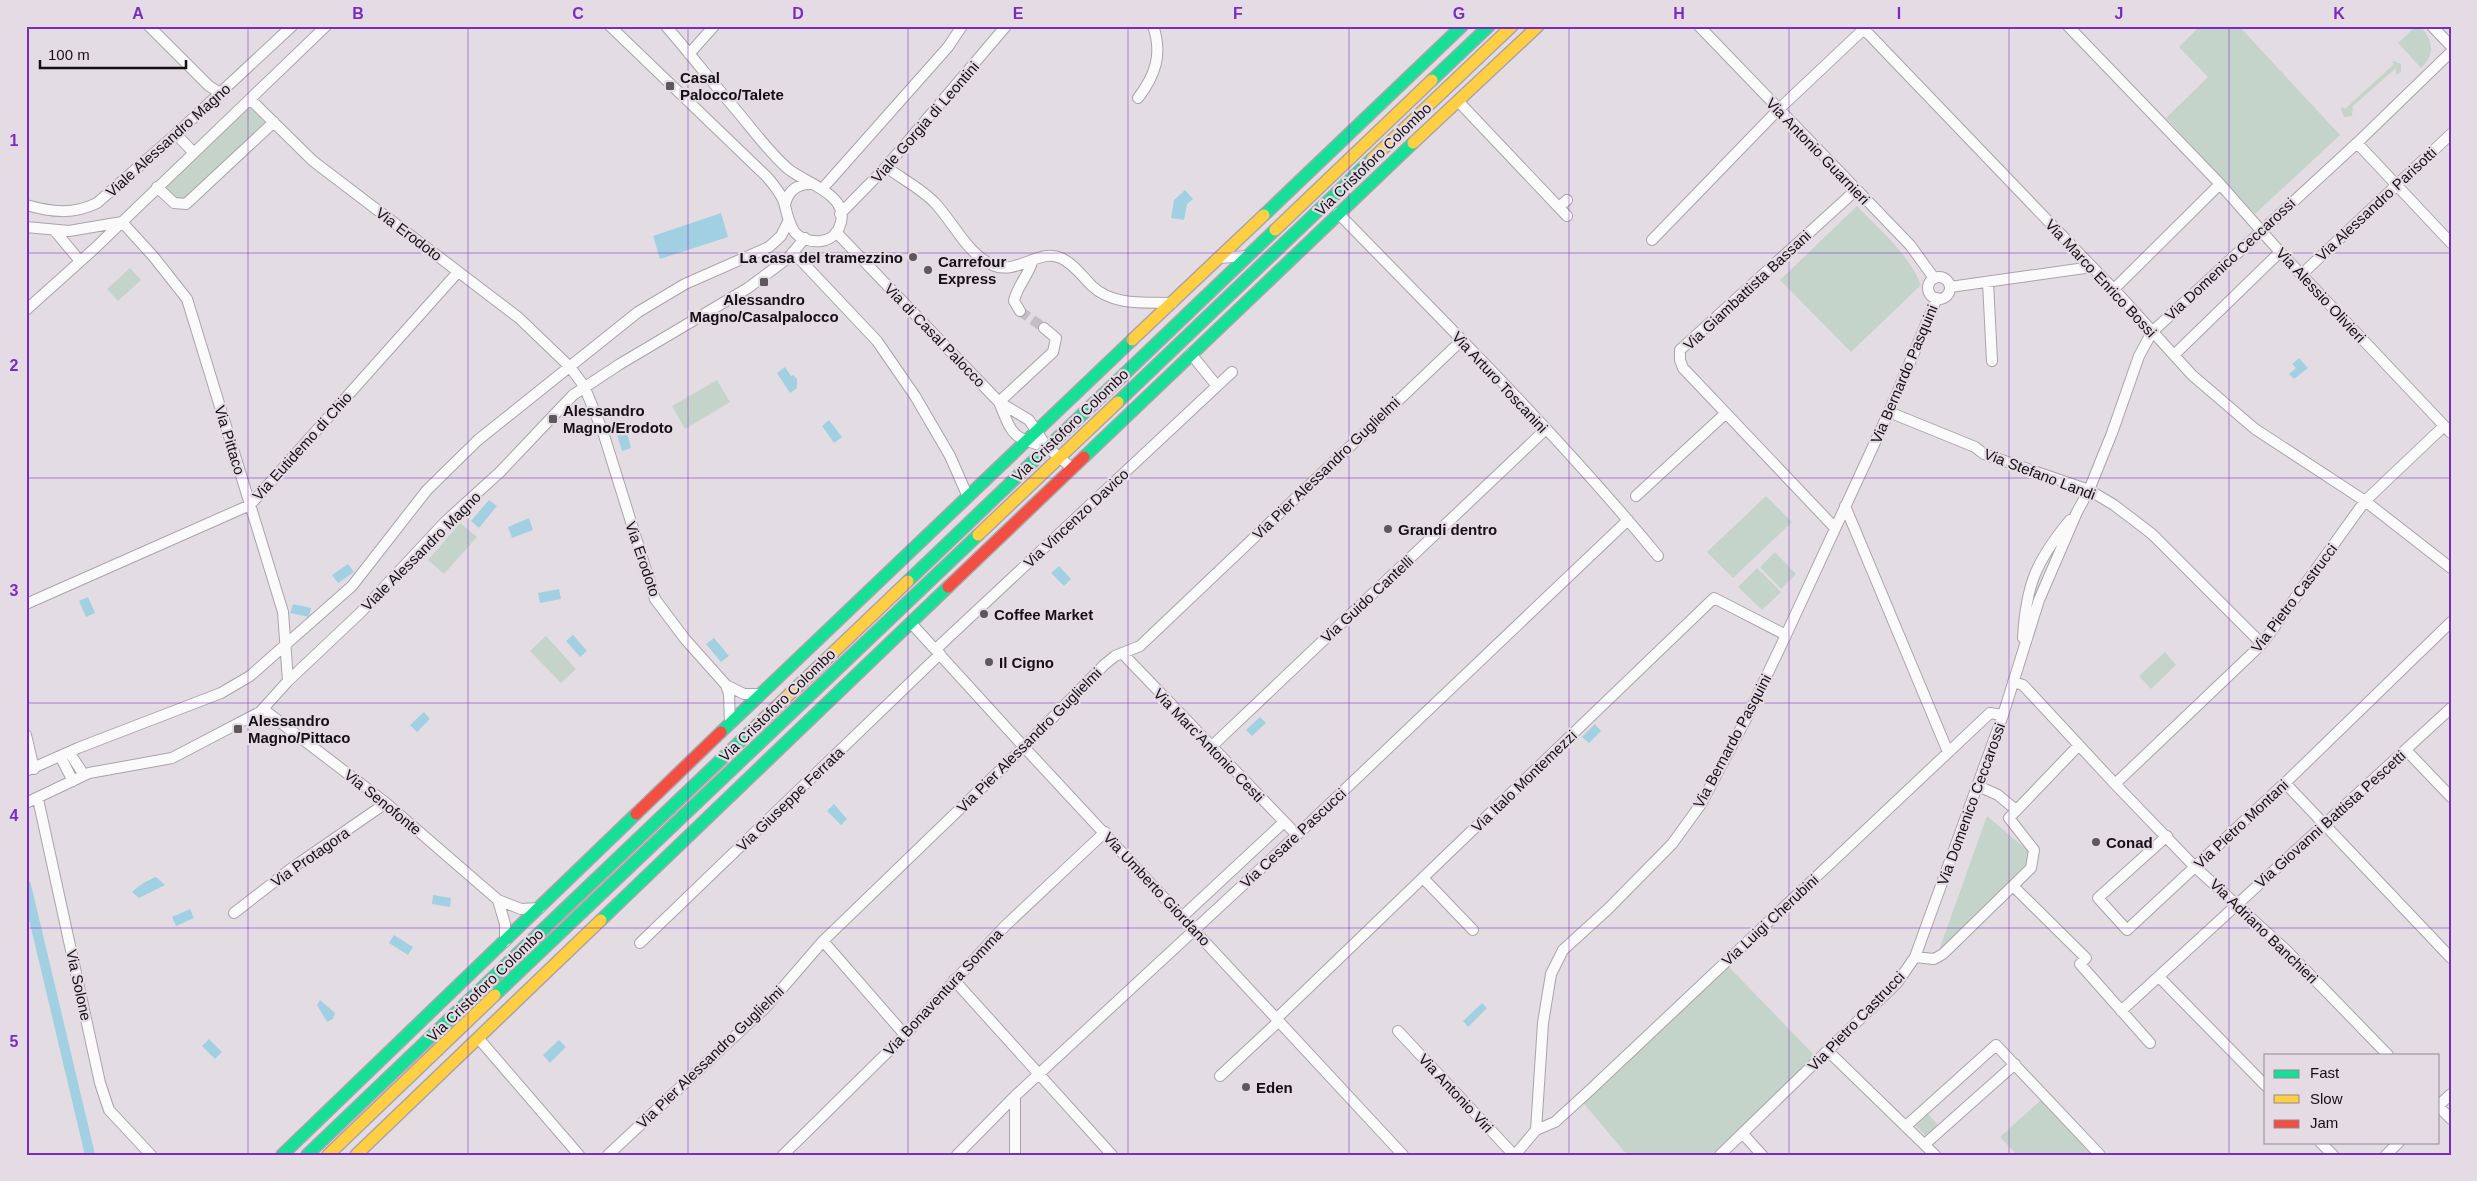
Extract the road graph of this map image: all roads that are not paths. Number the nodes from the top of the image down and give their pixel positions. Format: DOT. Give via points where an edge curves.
graph roads {
  1 [pos="150,26"];
  2 [pos="292,26"];
  3 [pos="326,26"];
  4 [pos="610,26"];
  5 [pos="666,26"];
  6 [pos="714,26"];
  7 [pos="962,26"];
  8 [pos="1006,26"];
  9 [pos="1153,26"];
  10 [pos="1462,26"];
  11 [pos="1490,26"];
  12 [pos="1512,26"];
  13 [pos="1538,26"];
  14 [pos="1699,26"];
  15 [pos="2068,26"];
  16 [pos="2432,26"];
  17 [pos="1864,27"];
  18 [pos="2451,46"];
  19 [pos="2451,52"];
  20 [pos="689,54"];
  21 [pos="220,92"];
  22 [pos="1138,98"];
  23 [pos="250,99"];
  24 [pos="1458,101"];
  25 [pos="1778,110"];
  26 [pos="274,122"];
  27 [pos="176,134"];
  28 [pos="2451,134"];
  29 [pos="2357,143"];
  30 [pos="193,152"];
  31 [pos="886,167"];
  32 [pos="2220,184"];
  33 [pos="2396,185"];
  34 [pos="818,186"];
  35 [pos="157,187"];
  36 [pos="1856,190"];
  37 [pos="1567,200"];
  38 [pos="26,205"];
  39 [pos="785,205"];
  40 [pos="1559,208"];
  41 [pos="1338,213"];
  42 [pos="840,214"];
  43 [pos="1567,216"];
  44 [pos="122,222"];
  45 [pos="788,222"];
  46 [pos="26,227"];
  47 [pos="54,231"];
  48 [pos="2262,231"];
  49 [pos="836,232"];
  50 [pos="804,238"];
  51 [pos="1652,240"];
  52 [pos="2451,243"];
  53 [pos="2280,252"];
  54 [pos="794,253"];
  55 [pos="1249,256"];
  56 [pos="1218,258"];
  57 [pos="80,261"];
  58 [pos="1032,262"];
  59 [pos="2092,267"];
  60 [pos="458,272"];
  61 [pos="2302,274"];
  62 [pos="1934,278"];
  63 [pos="1988,282"];
  64 [pos="1950,287"];
  65 [pos="2113,290"];
  66 [pos="1937,298"];
  67 [pos="1172,303"];
  68 [pos="26,310"];
  69 [pos="1020,311"];
  70 [pos="1044,328"];
  71 [pos="2152,332"];
  72 [pos="1462,340"];
  73 [pos="1190,354"];
  74 [pos="2175,354"];
  75 [pos="1992,361"];
  76 [pos="570,366"];
  77 [pos="1232,372"];
  78 [pos="584,386"];
  79 [pos="1217,386"];
  80 [pos="998,402"];
  81 [pos="1889,412"];
  82 [pos="1726,413"];
  83 [pos="1545,430"];
  84 [pos="2447,430"];
  85 [pos="1037,432"];
  86 [pos="1026,442"];
  87 [pos="1047,447"];
  88 [pos="1061,457"];
  89 [pos="1072,468"];
  90 [pos="2089,490"];
  91 [pos="1636,496"];
  92 [pos="968,497"];
  93 [pos="2365,501"];
  94 [pos="250,505"];
  95 [pos="1845,506"];
  96 [pos="2077,512"];
  97 [pos="1628,520"];
  98 [pos="1835,528"];
  99 [pos="1658,556"];
  100 [pos="2451,568"];
  101 [pos="26,604"];
  102 [pos="2451,622"];
  103 [pos="912,623"];
  104 [pos="1786,635"];
  105 [pos="892,639"];
  106 [pos="864,643"];
  107 [pos="2262,644"];
  108 [pos="285,646"];
  109 [pos="2022,649"];
  110 [pos="938,652"];
  111 [pos="1122,653"];
  112 [pos="288,681"];
  113 [pos="2013,682"];
  114 [pos="726,685"];
  115 [pos="761,694"];
  116 [pos="2451,708"];
  117 [pos="263,709"];
  118 [pos="2004,715"];
  119 [pos="730,724"];
  120 [pos="26,735"];
  121 [pos="2079,745"];
  122 [pos="1024,747"];
  123 [pos="1211,747"];
  124 [pos="2406,750"];
  125 [pos="1948,752"];
  126 [pos="64,754"];
  127 [pos="29,770"];
  128 [pos="84,775"];
  129 [pos="73,780"];
  130 [pos="2285,783"];
  131 [pos="2114,784"];
  132 [pos="1978,786"];
  133 [pos="2451,797"];
  134 [pos="32,801"];
  135 [pos="386,803"];
  136 [pos="2016,810"];
  137 [pos="1284,822"];
  138 [pos="2323,826"];
  139 [pos="1105,832"];
  140 [pos="1297,835"];
  141 [pos="2167,836"];
  142 [pos="2195,866"];
  143 [pos="1423,878"];
  144 [pos="2013,886"];
  145 [pos="498,900"];
  146 [pos="2237,904"];
  147 [pos="540,908"];
  148 [pos="234,913"];
  149 [pos="1183,916"];
  150 [pos="1194,929"];
  151 [pos="1473,930"];
  152 [pos="823,941"];
  153 [pos="505,942"];
  154 [pos="640,943"];
  155 [pos="1915,957"];
  156 [pos="2451,958"];
  157 [pos="2159,977"];
  158 [pos="954,980"];
  159 [pos="2121,1011"];
  160 [pos="1278,1020"];
  161 [pos="1398,1031"];
  162 [pos="905,1034"];
  163 [pos="479,1039"];
  164 [pos="2150,1043"];
  165 [pos="1828,1051"];
  166 [pos="2387,1054"];
  167 [pos="2015,1064"];
  168 [pos="1040,1073"];
  169 [pos="1220,1076"];
  170 [pos="2264,1084"];
  171 [pos="2451,1094"];
  172 [pos="1015,1096"];
  173 [pos="2440,1104"];
  174 [pos="2440,1108"];
  175 [pos="2451,1119"];
  176 [pos="1906,1126"];
  177 [pos="1536,1130"];
  178 [pos="1743,1134"];
  179 [pos="1925,1144"];
  180 [pos="2322,1144"];
  181 [pos="2397,1144"];
  182 [pos="151,1155"];
  183 [pos="282,1155"];
  184 [pos="307,1155"];
  185 [pos="328,1155"];
  186 [pos="356,1155"];
  187 [pos="579,1155"];
  188 [pos="608,1155"];
  189 [pos="783,1155"];
  190 [pos="957,1155"];
  191 [pos="1014,1155"];
  192 [pos="1112,1155"];
  193 [pos="1403,1155"];
  194 [pos="1515,1155"];
  195 [pos="1720,1155"];
  196 [pos="1762,1155"];
  197 [pos="1935,1155"];
  198 [pos="2100,1155"];
  199 [pos="2333,1155"];
  200 [pos="2386,1155"];
  1 -- 21 [label="street" via="209,86"];
  2 -- 21 [label="street, Viale Alessandro Magno"];
  3 -- 23 [label="street, Viale Alessandro Magno"];
  4 -- 39 [label="street" via="768,177"];
  5 -- 20 [label="street"];
  6 -- 20 [label="street"];
  7 -- 34 [label="street, Viale Gorgia di Leontini" via="948,47"];
  8 -- 31 [label="street, Viale Gorgia di Leontini"];
  9 -- 22 [label="street" via="1157,61 1152,80"];
  10 -- 56 [label="street, Via Cristoforo Colombo"];
  11 -- 55 [label="street, Via Cristoforo Colombo"];
  12 -- 88 [label="street, Via Cristoforo Colombo"];
  13 -- 24 [label="street, Via Cristoforo Colombo"];
  14 -- 25 [label="street, Via Antonio Guarnieri"];
  15 -- 32 [label="street, Via Alessio Olivieri"];
  16 -- 18 [label="street"];
  17 -- 25 [label="street"];
  17 -- 59 [label="street, Via Marco Enrico Bossi"];
  19 -- 29 [label="street, Via Domenico Ceccarossi"];
  20 -- 34 [label="street" via="788,169"];
  21 -- 27 [label="street, Viale Alessandro Magno"];
  23 -- 26 [label="street, Via Erodoto"];
  23 -- 30 [label="street, Viale Alessandro Magno"];
  24 -- 40 [label="street"];
  24 -- 41 [label="street, Via Cristoforo Colombo"];
  25 -- 36 [label="street, Via Antonio Guarnieri"];
  25 -- 51 [label="street"];
  26 -- 35 [label="street" via="186,204 174,203"];
  26 -- 60 [label="street, Via Erodoto" via="313,161"];
  27 -- 30 [label="street"];
  27 -- 38 [label="street, Viale Alessandro Magno" via="97,203 68,212"];
  28 -- 33 [label="street, Via Alessandro Parisotti"];
  29 -- 33 [label="street"];
  29 -- 48 [label="street, Via Domenico Ceccarossi"];
  30 -- 35 [label="street, Viale Alessandro Magno"];
  31 -- 42 [label="street, Viale Gorgia di Leontini"];
  31 -- 58 [label="street" via="935,202 955,231 990,264 1006,268"];
  32 -- 48 [label="street, Via Alessio Olivieri"];
  32 -- 65 [label="street"];
  33 -- 52 [label="street"];
  33 -- 61 [label="street, Via Alessandro Parisotti"];
  34 -- 39 [label="street" via="796,188 788,195"];
  34 -- 42 [label="street" via="833,199"];
  35 -- 44 [label="street, Viale Alessandro Magno"];
  36 -- 62 [label="street, Via Antonio Guarnieri" via="1910,245"];
  36 -- 82 [label="street, Via Giambattista Bassani" via="1680,350 1683,368"];
  37 -- 40 [label="street"];
  39 -- 45 [label="street"];
  40 -- 43 [label="street"];
  41 -- 72 [label="street, Via Arturo Toscanini"];
  41 -- 73 [label="street, Via Cristoforo Colombo"];
  42 -- 49 [label="street"];
  44 -- 47 [label="street, Viale Alessandro Magno"];
  44 -- 57 [label="street, Viale Alessandro Magno"];
  44 -- 94 [label="street, Via Pittaco" via="154,256 187,299"];
  45 -- 50 [label="street"];
  45 -- 76 [label="street, Viale Alessandro Magno" via="781,236 772,244 661,297"];
  46 -- 47 [label="street, Viale Alessandro Magno"];
  47 -- 57 [label="street"];
  48 -- 53 [label="street, Via Alessio Olivieri"];
  48 -- 71 [label="street, Via Domenico Ceccarossi"];
  49 -- 50 [label="street" via="824,241"];
  49 -- 80 [label="street, Via di Casal Palocco"];
  50 -- 54 [label="street, Viale Alessandro Magno"];
  53 -- 61 [label="street, Via Alessio Olivieri"];
  53 -- 74 [label="street"];
  54 -- 78 [label="street, Viale Alessandro Magno" via="730,300"];
  54 -- 92 [label="street" via="877,341 915,396 950,456"];
  55 -- 56 [label="street"];
  55 -- 87 [label="street, Via Cristoforo Colombo"];
  56 -- 67 [label="street, Via Cristoforo Colombo"];
  57 -- 68 [label="street, Viale Alessandro Magno"];
  58 -- 67 [label="street" via="1049,255 1060,257 1100,292 1113,299"];
  58 -- 69 [label="street" via="1016,291 1014,301"];
  59 -- 63 [label="street"];
  59 -- 65 [label="street, Via Marco Enrico Bossi"];
  60 -- 76 [label="street, Via Erodoto" via="527,325"];
  60 -- 94 [label="street, Via Eutidemo di Chio"];
  61 -- 84 [label="street, Via Alessio Olivieri"];
  62 -- 64 [label="street" via="1943,278"];
  62 -- 66 [label="street" via="1928,288"];
  63 -- 64 [label="street"];
  63 -- 75 [label="street"];
  64 -- 66 [label="street" via="1947,295"];
  65 -- 71 [label="street, Via Marco Enrico Bossi"];
  66 -- 81 [label="street, Via Bernardo Pasquini"];
  67 -- 85 [label="street, Via Cristoforo Colombo"];
  70 -- 80 [label="street" via="1056,338 1053,352"];
  71 -- 74 [label="street, Via Marco Enrico Bossi"];
  71 -- 90 [label="street, Via Domenico Ceccarossi" via="2139,356"];
  72 -- 83 [label="street, Via Arturo Toscanini"];
  72 -- 111 [label="street, Via Pier Alessandro Guglielmi" via="1140,646"];
  73 -- 79 [label="street"];
  73 -- 89 [label="street, Via Cristoforo Colombo"];
  74 -- 93 [label="street, Via Marco Enrico Bossi" via="2192,375 2255,429"];
  76 -- 78 [label="street, Via Erodoto"];
  76 -- 108 [label="street, Viale Alessandro Magno" via="450,465 416,502 352,586"];
  77 -- 79 [label="street, Via Vincenzo Davico"];
  78 -- 112 [label="street, Viale Alessandro Magno"];
  78 -- 114 [label="street, Via Erodoto" via="603,432 655,599"];
  79 -- 110 [label="street, Via Vincenzo Davico"];
  80 -- 85 [label="street, Via di Casal Palocco" via="1029,420"];
  80 -- 86 [label="street" via="1013,434"];
  81 -- 90 [label="street, Via Stefano Landi" via="1975,447 1984,454"];
  81 -- 95 [label="street, Via Bernardo Pasquini"];
  82 -- 91 [label="street"];
  82 -- 98 [label="street, Via Giambattista Bassani"];
  83 -- 97 [label="street, Via Arturo Toscanini"];
  83 -- 123 [label="street, Via Guido Cantelli"];
  84 -- 93 [label="street, Via Pietro Castrucci"];
  85 -- 86 [label="street, Via Cristoforo Colombo"];
  85 -- 87 [label="street, Via di Casal Palocco"];
  86 -- 87 [label="street"];
  86 -- 92 [label="street, Via Cristoforo Colombo"];
  87 -- 88 [label="street"];
  87 -- 184 [label="street, Via Cristoforo Colombo"];
  88 -- 89 [label="street"];
  88 -- 106 [label="street, Via Cristoforo Colombo"];
  89 -- 103 [label="street, Via Cristoforo Colombo"];
  90 -- 96 [label="street, Via Domenico Ceccarossi"];
  90 -- 107 [label="street, Via Stefano Landi" via="2152,534"];
  92 -- 115 [label="street, Via Cristoforo Colombo"];
  93 -- 100 [label="street, Via Marco Enrico Bossi"];
  93 -- 107 [label="street, Via Pietro Castrucci"];
  94 -- 101 [label="street, Via Eutidemo di Chio"];
  94 -- 108 [label="street, Via Pittaco" via="282,612"];
  95 -- 98 [label="street, Via Bernardo Pasquini"];
  95 -- 125 [label="street"];
  96 -- 109 [label="street, Via Domenico Ceccarossi"];
  96 -- 109 [label="street, Via Domenico Ceccarossi" via="2050,545 2036,570 2026,600"];
  97 -- 99 [label="street, Via Arturo Toscanini"];
  97 -- 140 [label="street, Via Cesare Pascucci"];
  98 -- 104 [label="street, Via Bernardo Pasquini"];
  102 -- 130 [label="street, Via Pietro Montani"];
  103 -- 105 [label="street, Via Cristoforo Colombo"];
  103 -- 110 [label="street, Via Umberto Giordano"];
  104 -- 143 [label="street, Via Italo Montemezzi" via="1714,598"];
  104 -- 177 [label="street, Via Bernardo Pasquini" via="1701,804 1672,844 1608,910 1563,950 1551,974 1543,1023"];
  105 -- 106 [label="street"];
  105 -- 163 [label="street, Via Cristoforo Colombo"];
  106 -- 185 [label="street, Via Cristoforo Colombo"];
  107 -- 131 [label="street, Via Pietro Castrucci"];
  108 -- 112 [label="street, Via Pittaco"];
  108 -- 126 [label="street, Viale Alessandro Magno" via="254,673 226,690"];
  109 -- 113 [label="street, Via Domenico Ceccarossi"];
  110 -- 122 [label="street, Via Umberto Giordano"];
  110 -- 154 [label="street, Via Giuseppe Ferrata"];
  111 -- 122 [label="street, Via Pier Alessandro Guglielmi" via="1104,665"];
  111 -- 123 [label="street, Via Marc'Antonio Cesti"];
  112 -- 117 [label="street, Viale Alessandro Magno"];
  113 -- 118 [label="street, Via Domenico Ceccarossi"];
  113 -- 121 [label="street, Via Adriano Banchieri" via="2023,685"];
  114 -- 115 [label="street" via="744,694"];
  114 -- 119 [label="street"];
  115 -- 119 [label="street, Via Cristoforo Colombo"];
  116 -- 124 [label="street, Via Giovanni Battista Pescetti"];
  117 -- 128 [label="street, Viale Alessandro Magno" via="172,758"];
  117 -- 135 [label="street, Via Senofonte"];
  118 -- 125 [label="street, Via Luigi Cherubini" via="1990,713"];
  118 -- 132 [label="street, Via Domenico Ceccarossi"];
  119 -- 147 [label="street, Via Cristoforo Colombo"];
  120 -- 127 [label="street"];
  121 -- 131 [label="street, Via Adriano Banchieri"];
  121 -- 136 [label="street"];
  122 -- 139 [label="street, Via Umberto Giordano"];
  122 -- 152 [label="street, Via Pier Alessandro Guglielmi"];
  123 -- 137 [label="street, Via Marc'Antonio Cesti"];
  124 -- 133 [label="street"];
  124 -- 138 [label="street, Via Giovanni Battista Pescetti"];
  125 -- 177 [label="street, Via Luigi Cherubini" via="1589,1091 1554,1122"];
  126 -- 127 [label="street, Viale Alessandro Magno"];
  126 -- 128 [label="street"];
  126 -- 129 [label="street"];
  128 -- 129 [label="street, Viale Alessandro Magno"];
  129 -- 134 [label="street, Viale Alessandro Magno"];
  130 -- 138 [label="street"];
  130 -- 142 [label="street, Via Pietro Montani"];
  131 -- 141 [label="street, Via Adriano Banchieri"];
  132 -- 136 [label="street" via="1998,795"];
  132 -- 155 [label="street, Via Domenico Ceccarossi"];
  134 -- 182 [label="street, Via Solone" via="109,1110"];
  135 -- 145 [label="street, Via Senofonte"];
  135 -- 148 [label="street, Via Protagora"];
  136 -- 144 [label="street, Via Pietro Castrucci" via="2009,818 2034,850 2034,859 2031,868"];
  137 -- 140 [label="street, Via Marc'Antonio Cesti"];
  137 -- 149 [label="street, Via Cesare Pascucci"];
  138 -- 146 [label="street, Via Giovanni Battista Pescetti"];
  138 -- 156 [label="street"];
  139 -- 149 [label="street, Via Umberto Giordano"];
  139 -- 158 [label="street, Via Bonaventura Somma" via="1004,927"];
  140 -- 150 [label="street, Via Cesare Pascucci"];
  141 -- 142 [label="street, Via Adriano Banchieri"];
  141 -- 142 [label="street, Via Pietro Montani" via="2098,898 2115,918 2127,930"];
  142 -- 146 [label="street, Via Adriano Banchieri"];
  143 -- 151 [label="street"];
  143 -- 160 [label="street, Via Italo Montemezzi"];
  144 -- 155 [label="street, Via Pietro Castrucci" via="1943,954 1934,959"];
  144 -- 159 [label="street" via="2086,958 2080,964"];
  145 -- 147 [label="street" via="521,909"];
  145 -- 153 [label="street" via="505,924"];
  146 -- 157 [label="street, Via Giovanni Battista Pescetti"];
  146 -- 166 [label="street, Via Adriano Banchieri"];
  147 -- 153 [label="street, Via Cristoforo Colombo"];
  149 -- 150 [label="street, Via Umberto Giordano"];
  150 -- 160 [label="street, Via Umberto Giordano"];
  150 -- 168 [label="street, Via Cesare Pascucci"];
  152 -- 162 [label="street"];
  152 -- 188 [label="street, Via Pier Alessandro Guglielmi" via="766,1007"];
  153 -- 183 [label="street, Via Cristoforo Colombo"];
  155 -- 165 [label="street, Via Pietro Castrucci" via="1897,983"];
  157 -- 159 [label="street, Via Giovanni Battista Pescetti"];
  157 -- 170 [label="street"];
  158 -- 162 [label="street, Via Bonaventura Somma"];
  158 -- 168 [label="street"];
  159 -- 164 [label="street"];
  160 -- 169 [label="street, Via Italo Montemezzi"];
  160 -- 193 [label="street, Via Umberto Giordano"];
  161 -- 194 [label="street, Via Antonio Viri"];
  162 -- 189 [label="street, Via Bonaventura Somma"];
  163 -- 186 [label="street, Via Cristoforo Colombo"];
  163 -- 187 [label="street"];
  165 -- 176 [label="street"];
  165 -- 178 [label="street, Via Pietro Castrucci"];
  167 -- 176 [label="street" via="1996,1045"];
  167 -- 179 [label="street"];
  167 -- 198 [label="street"];
  168 -- 172 [label="street, Via Cesare Pascucci"];
  168 -- 192 [label="street"];
  171 -- 173 [label="street"];
  172 -- 190 [label="street, Via Cesare Pascucci"];
  172 -- 191 [label="street"];
  174 -- 175 [label="street"];
  176 -- 179 [label="street"];
  177 -- 194 [label="street"];
  178 -- 195 [label="street, Via Pietro Castrucci"];
  178 -- 196 [label="street"];
  179 -- 197 [label="street"];
  180 -- 199 [label="street"];
  181 -- 200 [label="street"];
}
